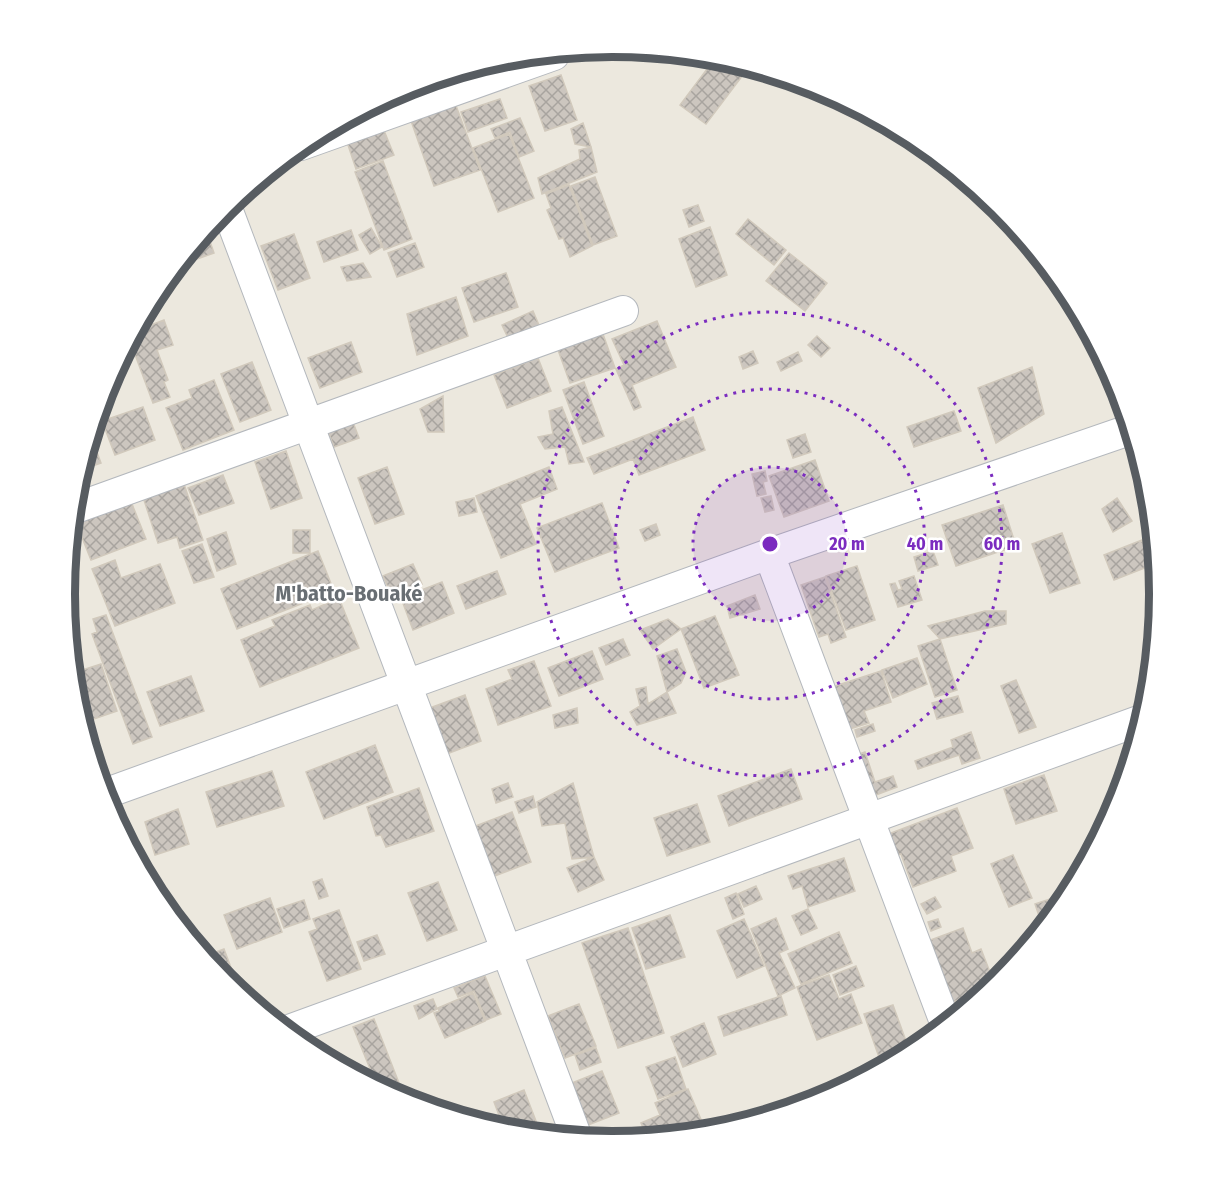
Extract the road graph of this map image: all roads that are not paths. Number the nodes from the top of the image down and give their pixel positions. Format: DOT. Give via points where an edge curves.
graph roads {
  1 [pos="533,63"];
  2 [pos="341,131"];
  3 [pos="230,217"];
  4 [pos="623,311"];
  5 [pos="308,425"];
  6 [pos="1124,432"];
  7 [pos="83,506"];
  8 [pos="769,554"];
  9 [pos="407,685"];
  10 [pos="1133,723"];
  11 [pos="113,791"];
  12 [pos="868,819"];
  13 [pos="507,951"];
  14 [pos="943,1017"];
  15 [pos="296,1027"];
  16 [pos="574,1130"];
  1 -- 2 [label="street"];
  3 -- 5 [label="street"];
  4 -- 5 [label="street"];
  5 -- 7 [label="street"];
  5 -- 9 [label="street"];
  6 -- 8 [label="street"];
  8 -- 9 [label="street"];
  8 -- 12 [label="street"];
  9 -- 11 [label="street"];
  9 -- 13 [label="street"];
  10 -- 12 [label="street"];
  12 -- 13 [label="street"];
  12 -- 14 [label="street"];
  13 -- 15 [label="street"];
  13 -- 16 [label="street"];
}
